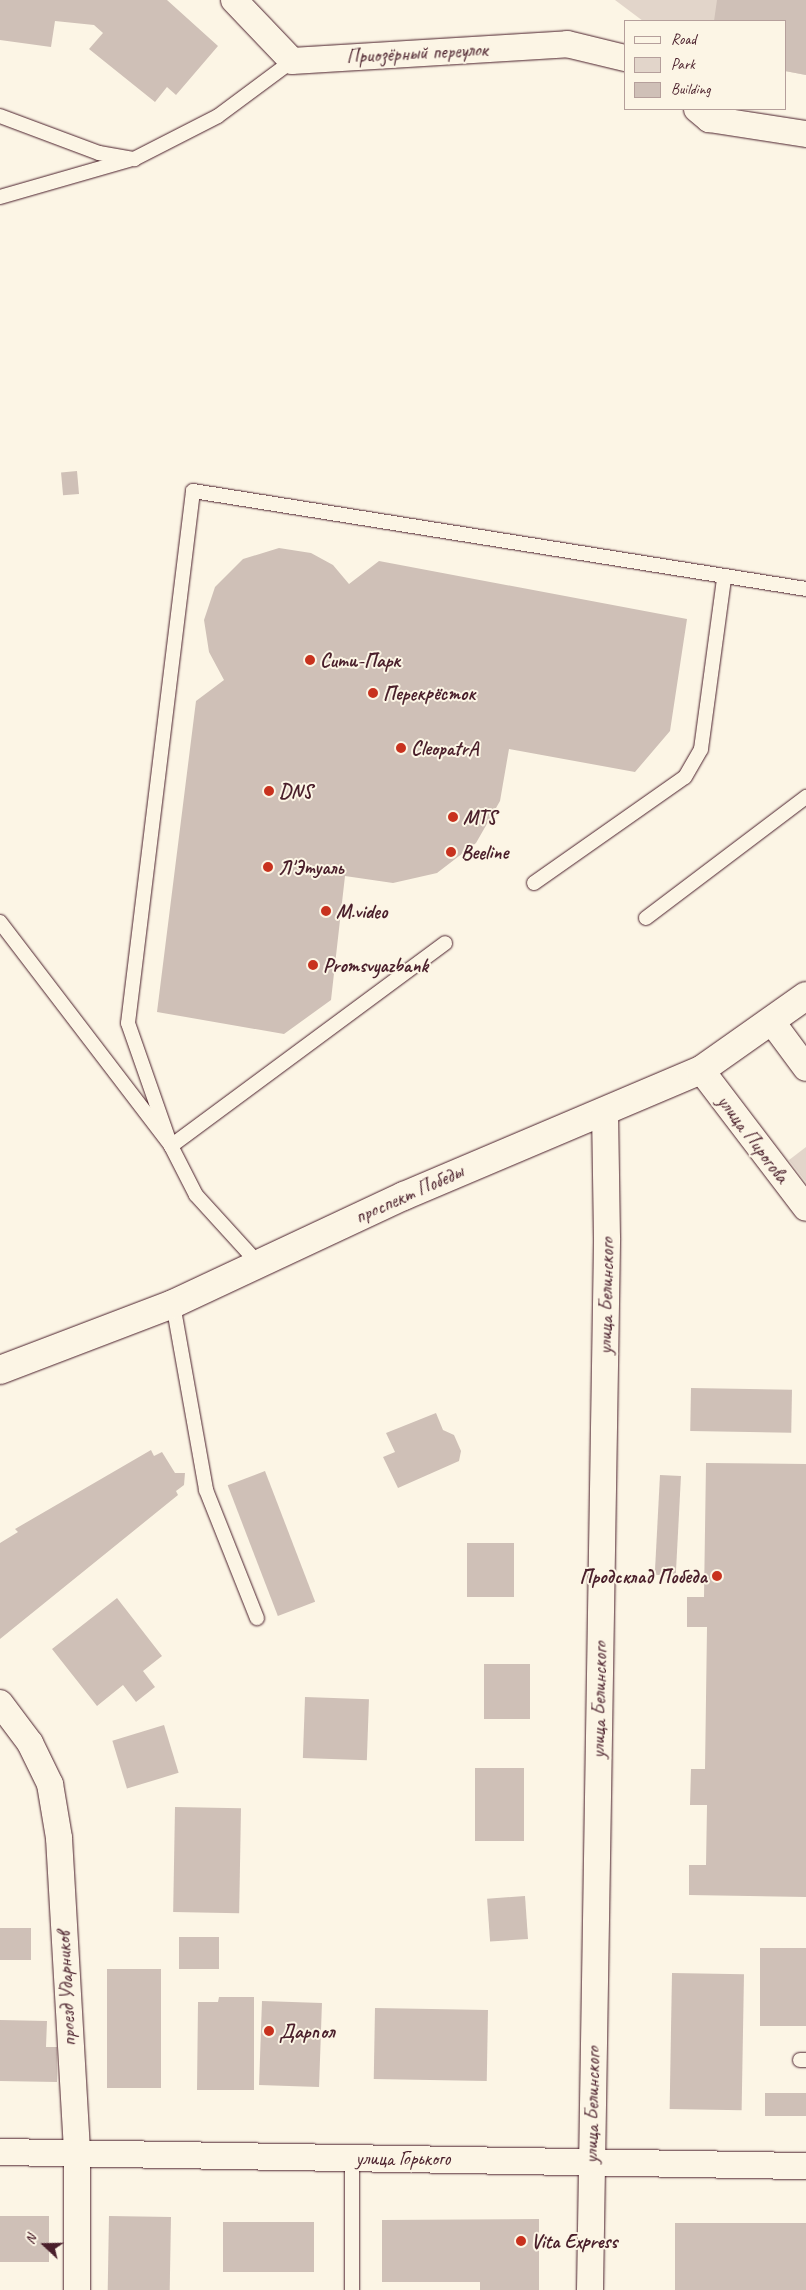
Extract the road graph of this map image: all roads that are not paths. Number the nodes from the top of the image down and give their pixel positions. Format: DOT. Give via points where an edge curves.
graph roads {
  1 [pos="234,0"];
  2 [pos="624,58"];
  3 [pos="292,60"];
  4 [pos="698,110"];
  5 [pos="0,116"];
  6 [pos="806,134"];
  7 [pos="133,159"];
  8 [pos="0,197"];
  9 [pos="724,578"];
  10 [pos="806,589"];
  11 [pos="806,797"];
  12 [pos="534,883"];
  13 [pos="646,918"];
  14 [pos="0,922"];
  15 [pos="444,943"];
  16 [pos="806,996"];
  17 [pos="772,1022"];
  18 [pos="806,1068"];
  19 [pos="701,1070"];
  20 [pos="605,1111"];
  21 [pos="171,1146"];
  22 [pos="806,1208"];
  23 [pos="257,1262"];
  24 [pos="173,1304"];
  25 [pos="0,1370"];
  26 [pos="257,1618"];
  27 [pos="0,1703"];
  28 [pos="0,2152"];
  29 [pos="77,2154"];
  30 [pos="352,2158"];
  31 [pos="592,2160"];
  32 [pos="806,2166"];
  33 [pos="77,2290"];
  34 [pos="352,2290"];
  35 [pos="590,2290"];
  1 -- 3 [label="street"];
  2 -- 3 [label="street, Приозёрный переулок" via="567,44"];
  3 -- 7 [label="lane" via="218,116"];
  4 -- 6 [label="street" via="709,119"];
  5 -- 7 [label="lane" via="99,154"];
  7 -- 8 [label="lane"];
  9 -- 10 [label="lane"];
  9 -- 12 [label="lane" via="701,750 685,777"];
  9 -- 21 [label="lane" via="192,491 128,1023"];
  11 -- 13 [label="lane"];
  14 -- 21 [label="lane"];
  15 -- 21 [label="lane"];
  16 -- 17 [label="main road, проспект Победы"];
  17 -- 18 [label="street"];
  17 -- 19 [label="main road, проспект Победы"];
  19 -- 20 [label="main road, проспект Победы"];
  19 -- 22 [label="street, улица Пирогова"];
  20 -- 23 [label="main road, проспект Победы"];
  20 -- 31 [label="street, улица Белинского" via="607,1238"];
  21 -- 23 [label="lane" via="196,1195"];
  23 -- 24 [label="main road, проспект Победы"];
  24 -- 25 [label="main road, проспект Победы"];
  24 -- 26 [label="lane" via="206,1490"];
  27 -- 29 [label="street, проезд Ударников" via="30,1743 50,1784 59,1838"];
  28 -- 29 [label="street, улица Горького"];
  29 -- 30 [label="street, улица Горького"];
  29 -- 33 [label="street, проезд Ударников"];
  30 -- 31 [label="street, улица Горького"];
  30 -- 34 [label="lane"];
  31 -- 32 [label="street, улица Горького"];
  31 -- 35 [label="street, улица Белинского"];
}
